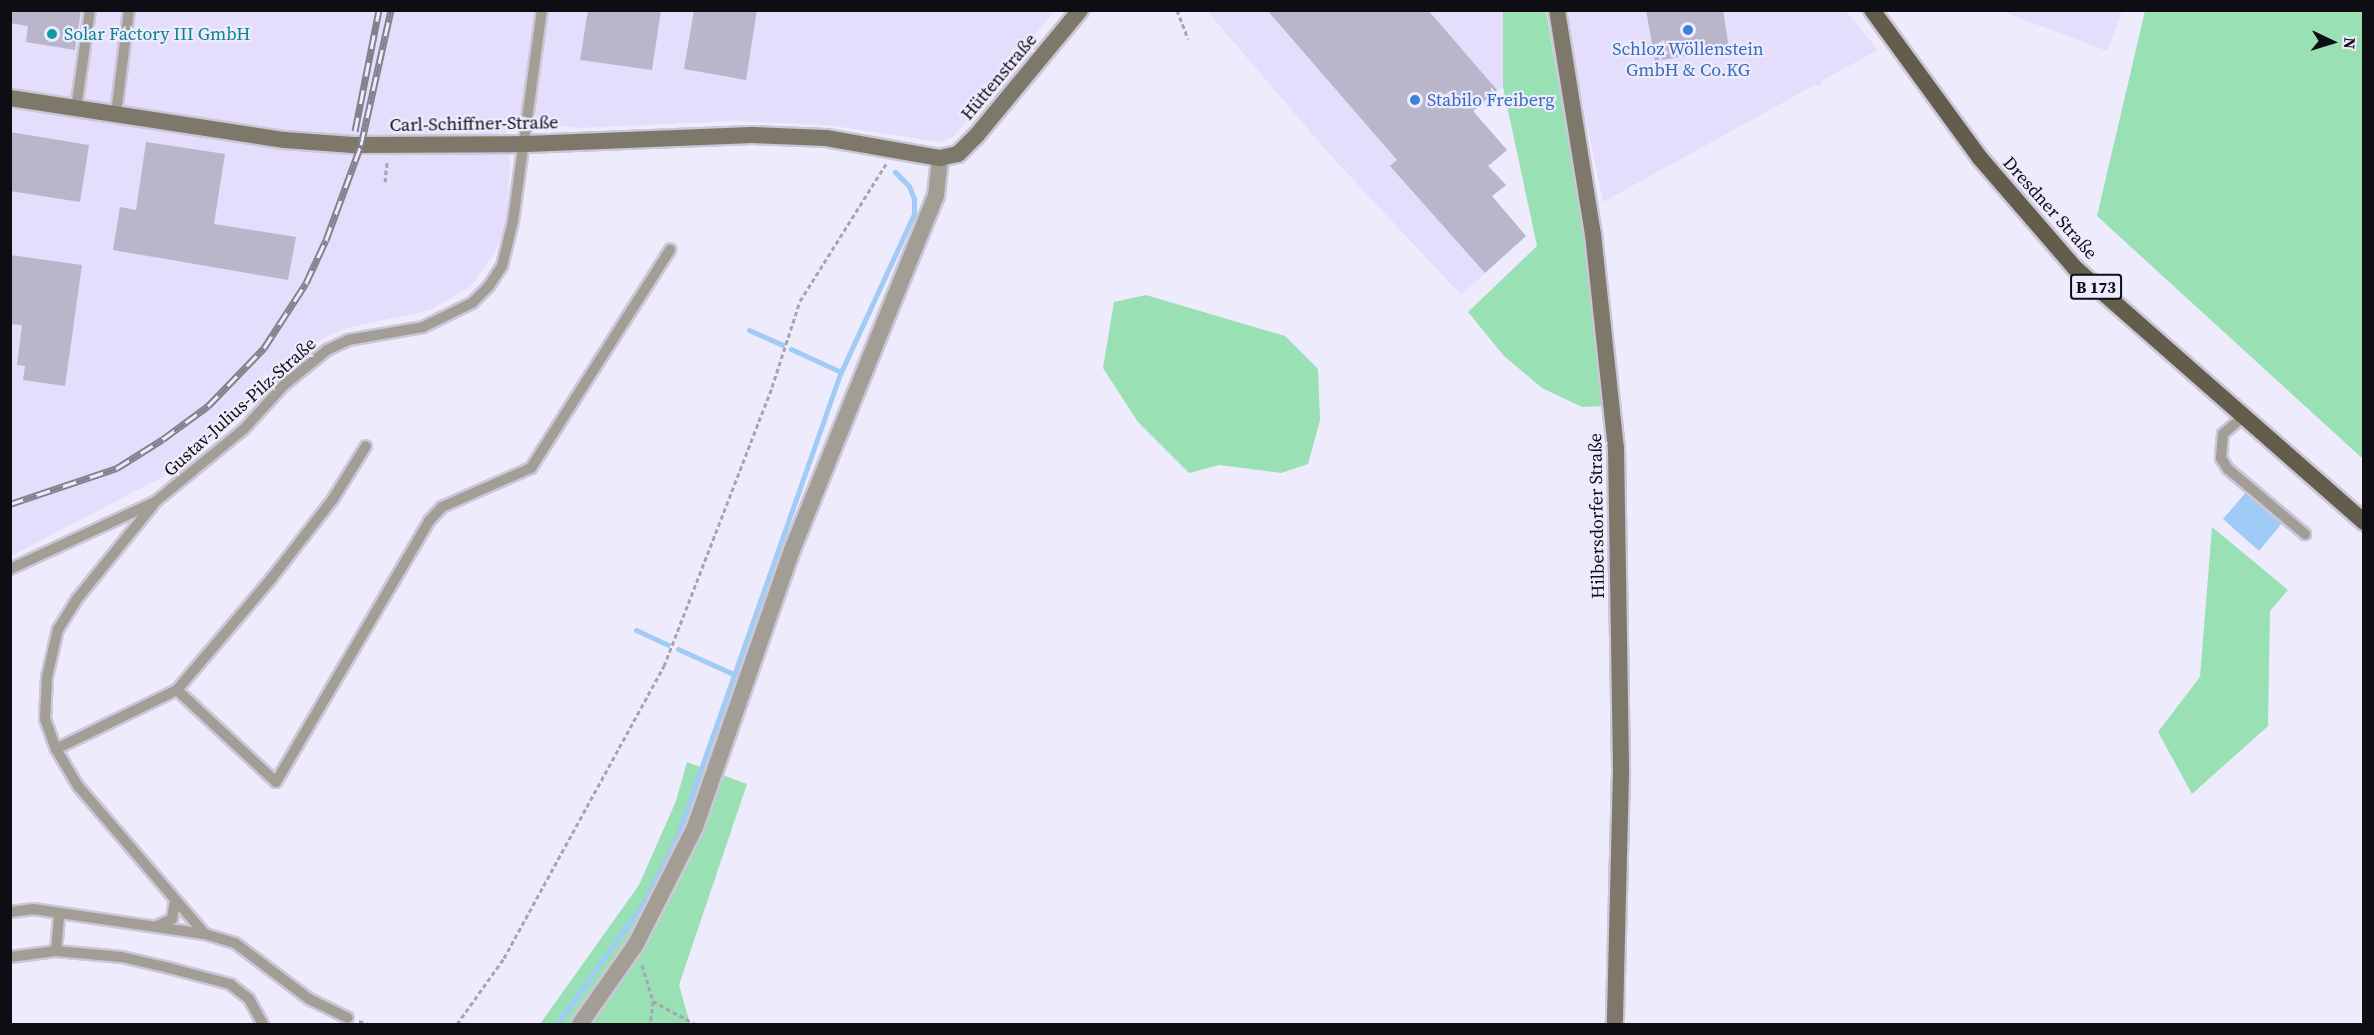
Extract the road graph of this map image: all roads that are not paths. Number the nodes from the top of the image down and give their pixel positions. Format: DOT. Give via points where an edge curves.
graph roads {
  1 [pos="90,10"];
  2 [pos="129,10"];
  3 [pos="542,10"];
  4 [pos="1080,10"];
  5 [pos="1557,10"];
  6 [pos="1872,10"];
  7 [pos="10,98"];
  8 [pos="76,108"];
  9 [pos="116,114"];
  10 [pos="526,144"];
  11 [pos="940,158"];
  12 [pos="670,250"];
  13 [pos="2243,417"];
  14 [pos="366,446"];
  15 [pos="155,502"];
  16 [pos="2364,522"];
  17 [pos="2305,534"];
  18 [pos="10,569"];
  19 [pos="177,690"];
  20 [pos="56,749"];
  21 [pos="175,901"];
  22 [pos="10,912"];
  23 [pos="59,913"];
  24 [pos="157,926"];
  25 [pos="205,934"];
  26 [pos="56,951"];
  27 [pos="10,957"];
  28 [pos="348,1018"];
  29 [pos="263,1024"];
  30 [pos="580,1024"];
  31 [pos="1616,1024"];
  1 -- 8 [label="lane"];
  2 -- 9 [label="lane"];
  3 -- 10 [label="lane, Gustav-Julius-Pilz-Straße"];
  4 -- 11 [label="main road, Hüttenstraße" via="977,135 958,154"];
  5 -- 31 [label="main road, Hilbersdorfer Straße" via="1593,234 1616,448 1621,772"];
  6 -- 13 [label="main road, Dresdner Straße / B 173" via="1980,158 2075,268"];
  7 -- 8 [label="main road, Carl-Schiffner-Straße"];
  8 -- 9 [label="main road, Carl-Schiffner-Straße"];
  9 -- 10 [label="main road, Carl-Schiffner-Straße" via="285,140 352,145"];
  10 -- 11 [label="main road, Carl-Schiffner-Straße" via="752,135 826,138"];
  10 -- 15 [label="lane, Gustav-Julius-Pilz-Straße" via="502,267 478,297 449,317 423,327 348,340 327,350 284,385 244,429"];
  11 -- 30 [label="street" via="936,196 792,550 707,795 667,887 636,944"];
  12 -- 19 [label="lane" via="531,468 442,507 429,521 276,782"];
  13 -- 16 [label="main road, Dresdner Straße / B 173"];
  13 -- 17 [label="lane" via="2223,434 2221,458 2228,469"];
  14 -- 19 [label="lane" via="333,499"];
  15 -- 18 [label="lane, Gustav-Julius-Pilz-Straße"];
  15 -- 20 [label="lane" via="76,599 58,629 47,677 45,719"];
  19 -- 20 [label="lane"];
  20 -- 21 [label="lane" via="78,786"];
  21 -- 24 [label="lane" via="172,919"];
  21 -- 25 [label="lane"];
  22 -- 23 [label="lane" via="33,909"];
  23 -- 24 [label="lane"];
  23 -- 26 [label="lane"];
  24 -- 25 [label="lane"];
  25 -- 28 [label="lane" via="235,942 309,999"];
  26 -- 27 [label="lane"];
  26 -- 29 [label="lane" via="122,957 230,984 249,999"];
}
